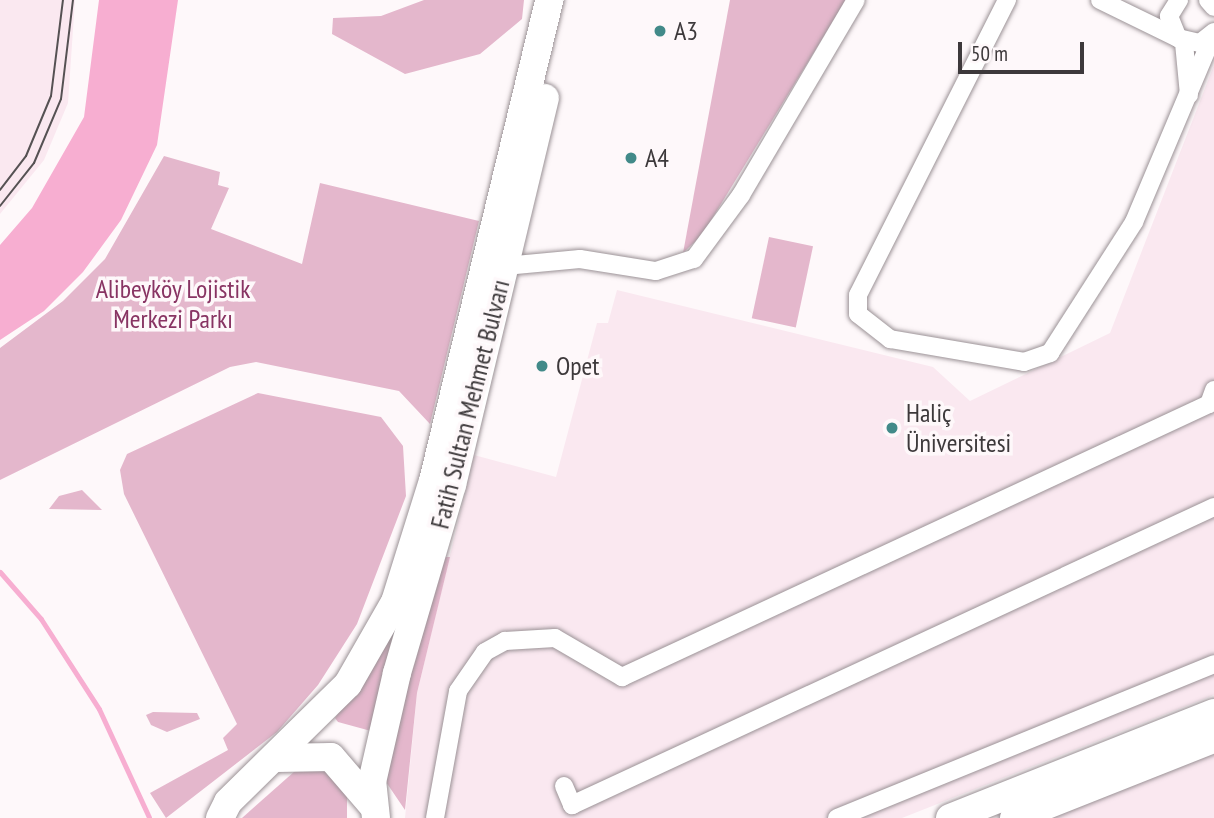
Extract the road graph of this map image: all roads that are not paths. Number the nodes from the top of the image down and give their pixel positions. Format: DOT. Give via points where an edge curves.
graph roads {
  1 [pos="549,0"];
  2 [pos="568,0"];
  3 [pos="856,0"];
  4 [pos="1006,0"];
  5 [pos="1100,0"];
  6 [pos="1180,0"];
  7 [pos="1208,0"];
  8 [pos="1214,7"];
  9 [pos="1213,33"];
  10 [pos="1181,41"];
  11 [pos="1189,100"];
  12 [pos="505,266"];
  13 [pos="1214,390"];
  14 [pos="1214,507"];
  15 [pos="1214,664"];
  16 [pos="1214,713"];
  17 [pos="1214,739"];
  18 [pos="277,758"];
  19 [pos="564,786"];
  20 [pos="219,813"];
  21 [pos="373,814"];
  22 [pos="435,818"];
  23 [pos="837,818"];
  24 [pos="950,818"];
  25 [pos="1014,818"];
  1 -- 18 [label="main road, Fatih Sultan Mehmet Bulvarı" via="433,481 395,602 348,684"];
  2 -- 12 [label="main road, Fatih Sultan Mehmet Bulvarı"];
  3 -- 12 [label="street" via="741,195 694,258 656,271 566,259"];
  4 -- 11 [label="street" via="858,295 858,313 890,339 1024,362 1050,353 1115,258"];
  5 -- 10 [label="street"];
  6 -- 10 [label="street" via="1169,16"];
  7 -- 8 [label="street"];
  9 -- 10 [label="street" via="1200,43"];
  9 -- 11 [label="street"];
  10 -- 11 [label="street"];
  12 -- 21 [label="main road, Fatih Sultan Mehmet Bulvarı" via="397,673 372,782"];
  13 -- 22 [label="street" via="1209,404 622,677 555,638 505,640 485,652 458,691"];
  14 -- 19 [label="street" via="572,805"];
  15 -- 23 [label="street"];
  16 -- 24 [label="main road"];
  17 -- 25 [label="main road"];
  18 -- 20 [label="main road, Fatih Sultan Mehmet Bulvarı"];
  18 -- 21 [label="main road" via="331,757"];
}
